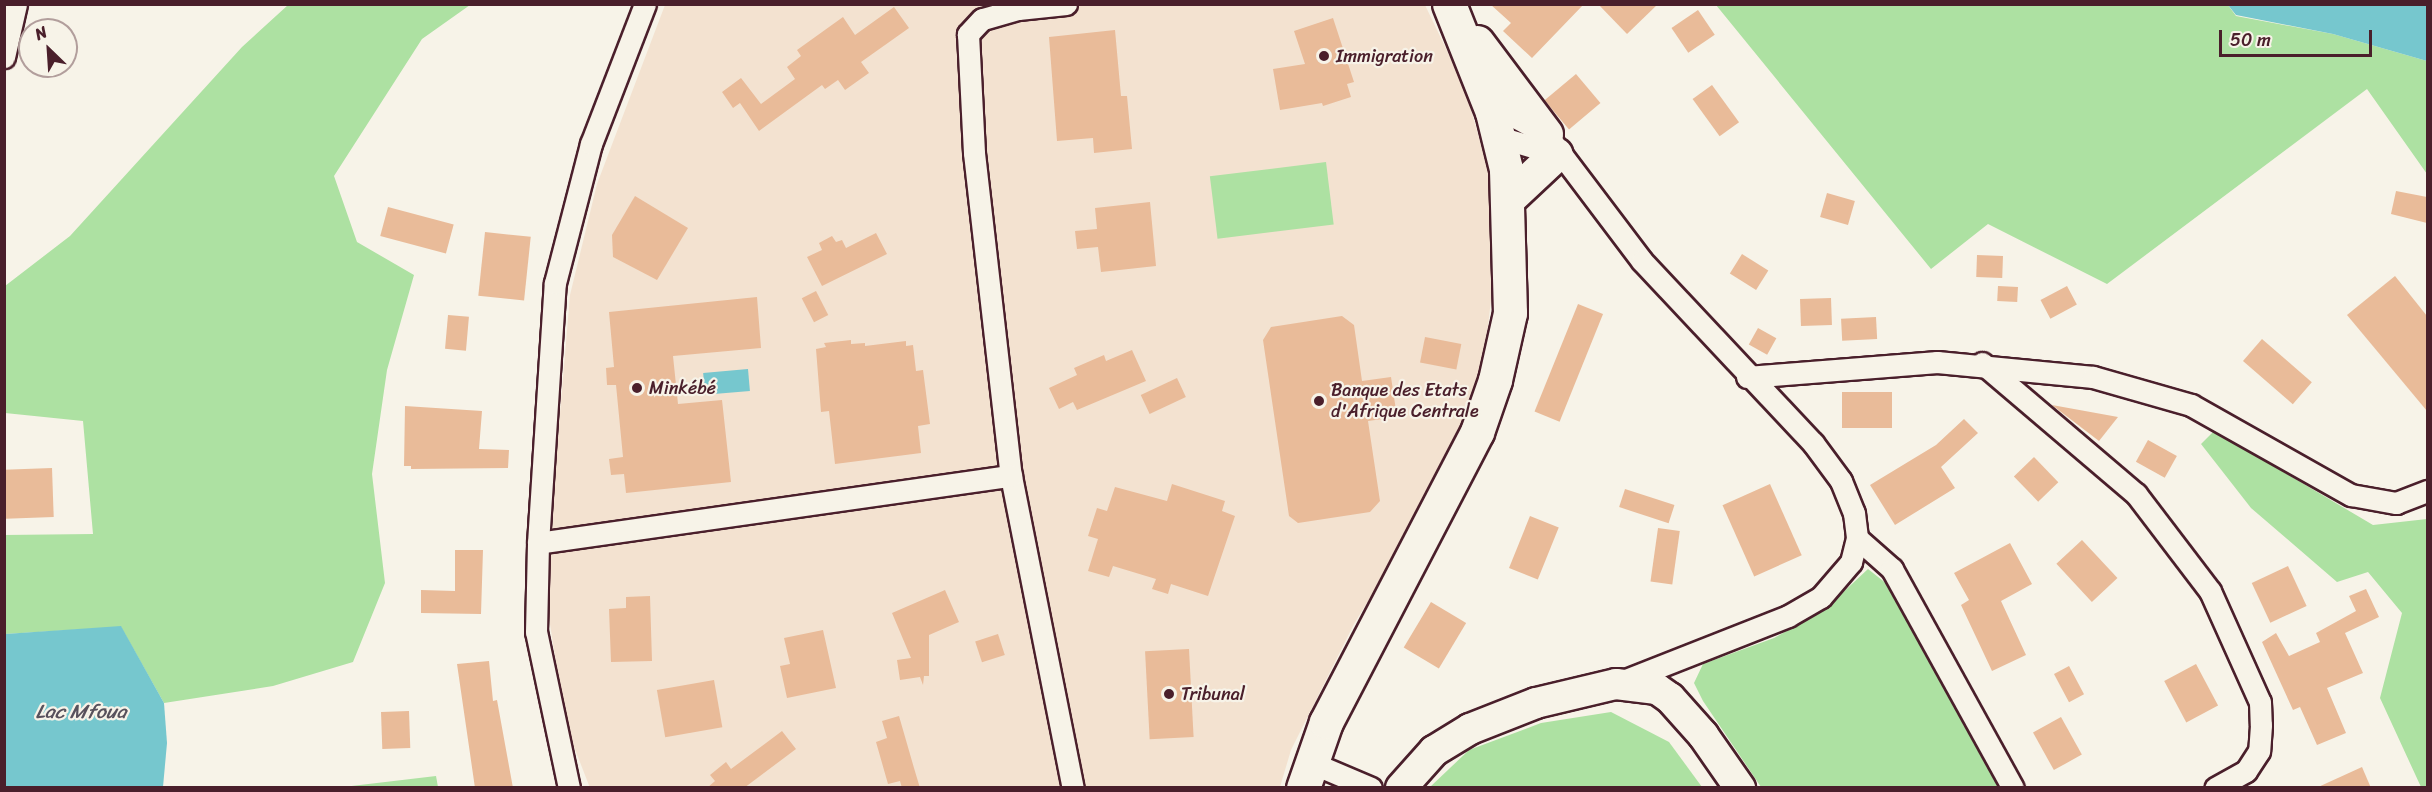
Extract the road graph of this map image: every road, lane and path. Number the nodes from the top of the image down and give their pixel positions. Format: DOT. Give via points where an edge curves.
graph roads {
  1 [pos="16,4"];
  2 [pos="645,4"];
  3 [pos="1066,4"];
  4 [pos="1451,7"];
  5 [pos="4,57"];
  6 [pos="1495,124"];
  7 [pos="1554,148"];
  8 [pos="1509,198"];
  9 [pos="1982,363"];
  10 [pos="1747,377"];
  11 [pos="1011,476"];
  12 [pos="2427,491"];
  13 [pos="1857,538"];
  14 [pos="537,543"];
  15 [pos="1616,684"];
  16 [pos="1308,775"];
  17 [pos="569,788"];
  18 [pos="1073,788"];
  19 [pos="1371,788"];
  20 [pos="1401,788"];
  21 [pos="1740,788"];
  22 [pos="2013,788"];
  23 [pos="2214,788"];
  1 -- 5 [label="street"];
  2 -- 14 [label="street" via="591,144 555,283"];
  3 -- 11 [label="street" via="1018,9 982,19 968,34 974,153"];
  4 -- 6 [label="highway"];
  4 -- 7 [label="highway"];
  6 -- 7 [label="street" via="1516,118"];
  6 -- 8 [label="highway"];
  7 -- 8 [label="highway"];
  7 -- 10 [label="street" via="1642,261"];
  8 -- 16 [label="highway" via="1510,313 1495,380 1477,432 1326,723"];
  9 -- 10 [label="street" via="1883,363"];
  9 -- 12 [label="street" via="2093,377 2191,405 2351,495 2396,503"];
  9 -- 23 [label="street" via="2136,494 2210,591 2260,702 2261,725 2259,751 2246,771"];
  10 -- 13 [label="street" via="1813,443 1840,481 1854,513"];
  11 -- 14 [label="street"];
  11 -- 18 [label="street"];
  13 -- 15 [label="street" via="1851,562 1821,597 1788,616"];
  13 -- 22 [label="street" via="1892,569"];
  14 -- 17 [label="street" via="536,632"];
  15 -- 20 [label="street" via="1536,703 1470,729 1434,752"];
  15 -- 21 [label="street" via="1657,689 1670,698 1704,735"];
  16 -- 19 [label="street"];
}
